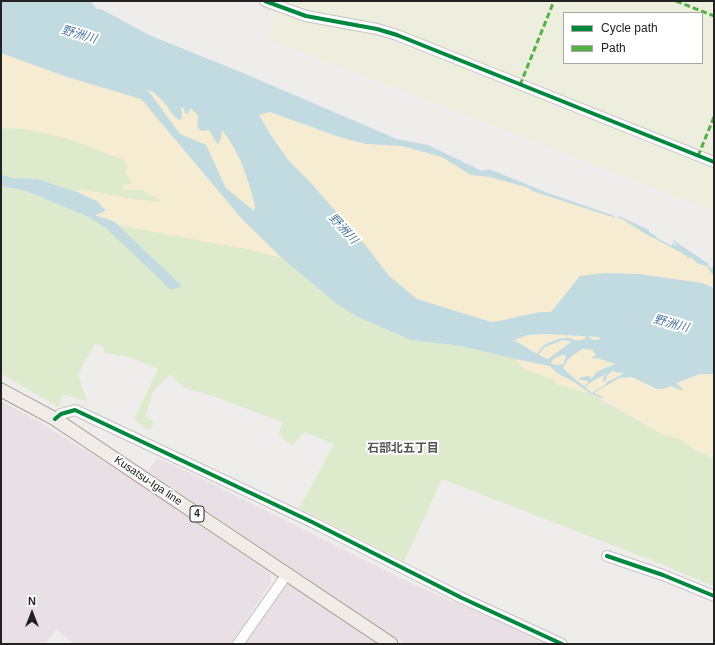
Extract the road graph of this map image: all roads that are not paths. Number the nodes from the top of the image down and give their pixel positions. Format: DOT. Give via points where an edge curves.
graph roads {
  1 [pos="265,1"];
  2 [pos="277,3"];
  3 [pos="714,162"];
  4 [pos="1,390"];
  5 [pos="55,419"];
  6 [pos="607,556"];
  7 [pos="286,574"];
  8 [pos="714,596"];
  9 [pos="238,644"];
  10 [pos="391,644"];
  11 [pos="562,644"];
  1 -- 2 [label="street"];
  2 -- 3 [label="street" via="306,16 397,35"];
  4 -- 5 [label="main road, Kusatsu-Iga line / 4"];
  5 -- 7 [label="main road, Kusatsu-Iga line / 4"];
  5 -- 11 [label="street" via="61,414 75,410"];
  6 -- 8 [label="street"];
  7 -- 9 [label="street"];
  7 -- 10 [label="main road, Kusatsu-Iga line / 4"];
}
